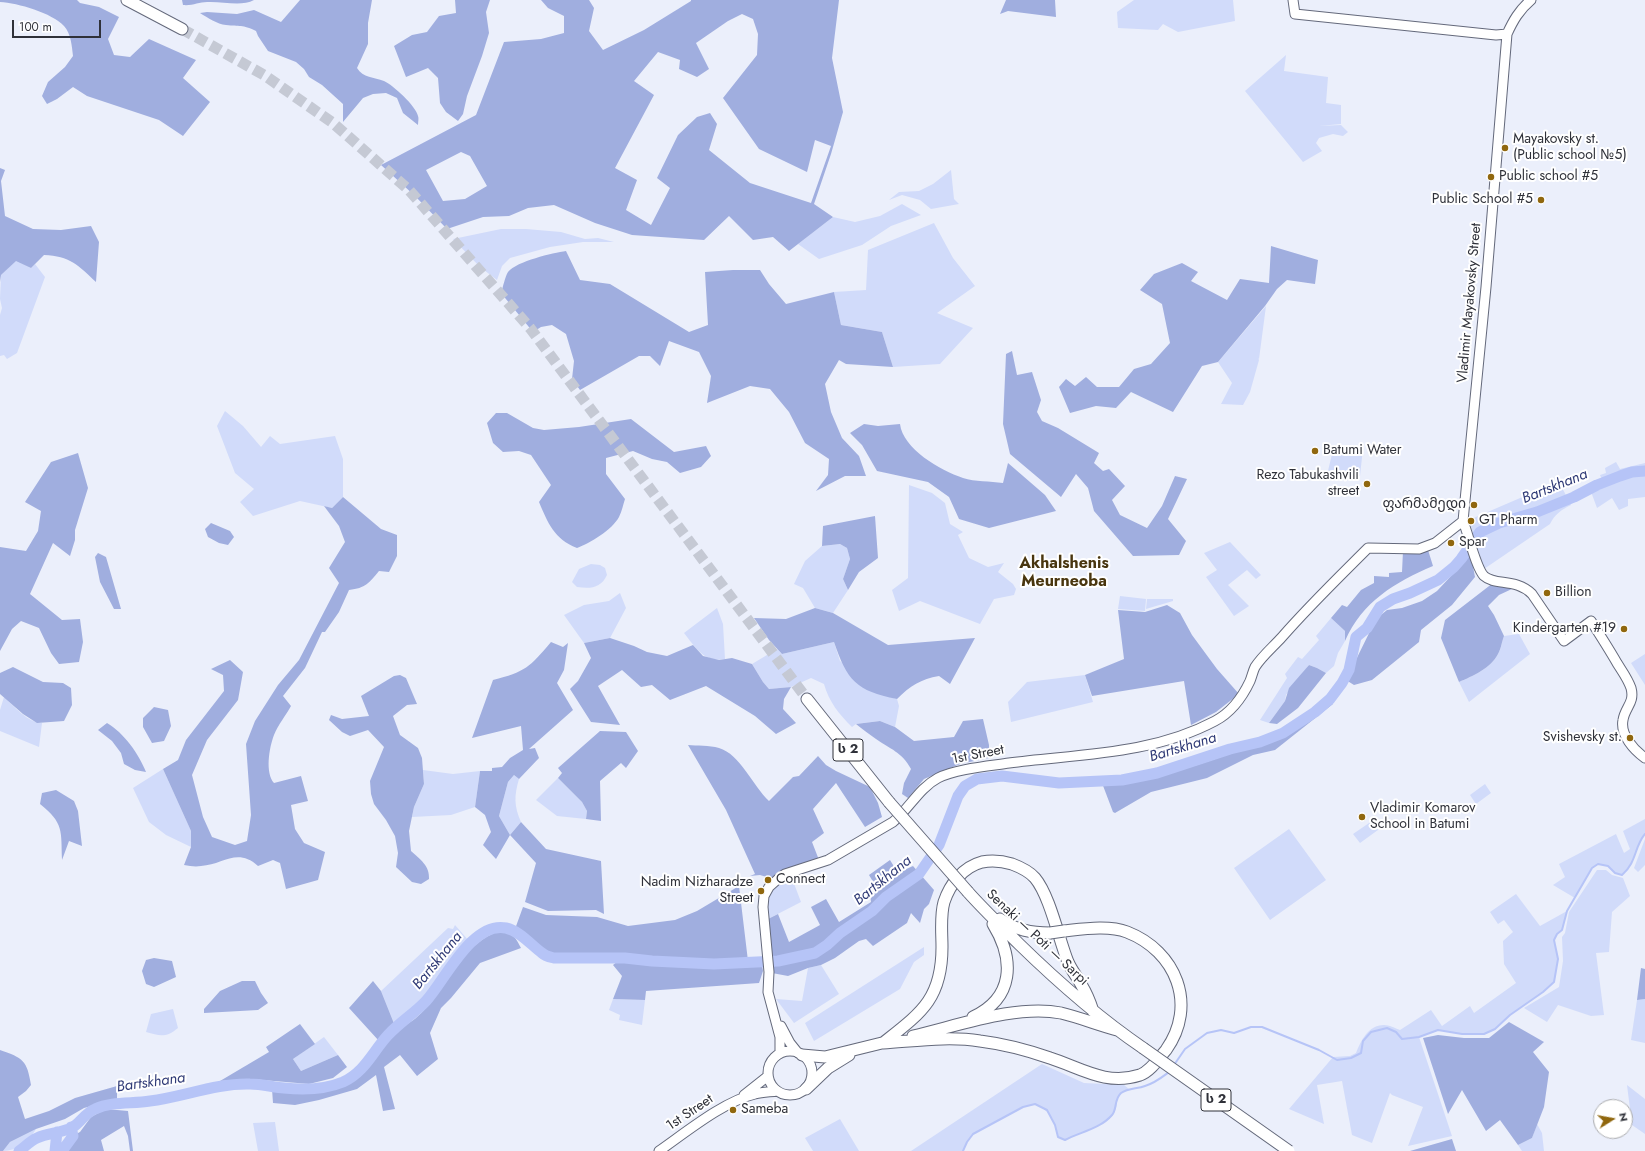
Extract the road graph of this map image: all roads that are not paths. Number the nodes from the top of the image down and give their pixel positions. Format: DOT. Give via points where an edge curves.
graph roads {
  1 [pos="128,0"];
  2 [pos="1294,0"];
  3 [pos="1531,0"];
  4 [pos="182,29"];
  5 [pos="1507,34"];
  6 [pos="1465,525"];
  7 [pos="807,699"];
  8 [pos="1645,758"];
  9 [pos="976,901"];
  10 [pos="986,912"];
  11 [pos="768,992"];
  12 [pos="1093,1011"];
  13 [pos="953,1026"];
  14 [pos="1117,1030"];
  15 [pos="883,1042"];
  16 [pos="858,1050"];
  17 [pos="780,1053"];
  18 [pos="800,1054"];
  19 [pos="768,1076"];
  20 [pos="806,1089"];
  21 [pos="777,1091"];
  22 [pos="738,1099"];
  23 [pos="659,1151"];
  24 [pos="1289,1151"];
  1 -- 4 [label="highway"];
  2 -- 5 [label="main road" via="1294,14 1496,35"];
  3 -- 5 [label="main road, Vladimir Mayakovsky Street" via="1517,14"];
  5 -- 6 [label="main road, Vladimir Mayakovsky Street"];
  6 -- 8 [label="main road" via="1483,575 1491,580 1523,586 1532,594 1564,641 1591,621 1630,687 1632,698 1623,720 1624,733 1633,749"];
  6 -- 11 [label="main road, 1st Street" via="1435,543 1419,549 1368,548 1306,610 1255,667 1241,698 1232,710 1196,730 1172,740 1114,752 992,766 939,778 925,787 893,822 828,860 785,874 769,887 764,896"];
  7 -- 9 [label="highway, Senaki — Poti — Sarpi / ს 2, bridge" via="889,802"];
  9 -- 10 [label="highway, Senaki — Poti — Sarpi / ს 2"];
  9 -- 15 [label="highway, bridge" via="1012,927 1036,933 1097,928 1126,931 1150,944 1169,963 1177,981 1181,1004 1179,1023 1171,1042 1152,1067 1141,1074 1112,1079 1023,1049 979,1040"];
  10 -- 12 [label="highway, Senaki — Poti — Sarpi / ს 2"];
  10 -- 13 [label="highway" via="1007,953 1008,975 996,1001 985,1011"];
  11 -- 17 [label="main road" via="780,1037"];
  11 -- 18 [label="main road" via="784,1033"];
  12 -- 14 [label="highway, Senaki — Poti — Sarpi / ს 2"];
  12 -- 15 [label="highway" via="1083,987 1068,964 1046,897 1035,878 1022,868 1002,861 989,861 965,870 952,884 944,903 941,969 936,987 917,1017"];
  13 -- 14 [label="highway" via="1020,1012 1044,1011 1062,1013"];
  13 -- 15 [label="highway"];
  14 -- 24 [label="highway, Senaki — Poti — Sarpi / ს 2, bridge"];
  15 -- 16 [label="highway"];
  16 -- 18 [label="highway" via="825,1057"];
  16 -- 20 [label="highway" via="828,1068"];
  17 -- 18 [label="main road" via="789,1051"];
  17 -- 19 [label="main road" via="770,1063"];
  18 -- 20 [label="main road" via="809,1062 812,1071 811,1081"];
  19 -- 21 [label="main road" via="771,1085"];
  19 -- 22 [label="main road"];
  20 -- 21 [label="main road" via="790,1096"];
  21 -- 22 [label="main road" via="755,1093"];
  22 -- 23 [label="main road, 1st Street"];
}
